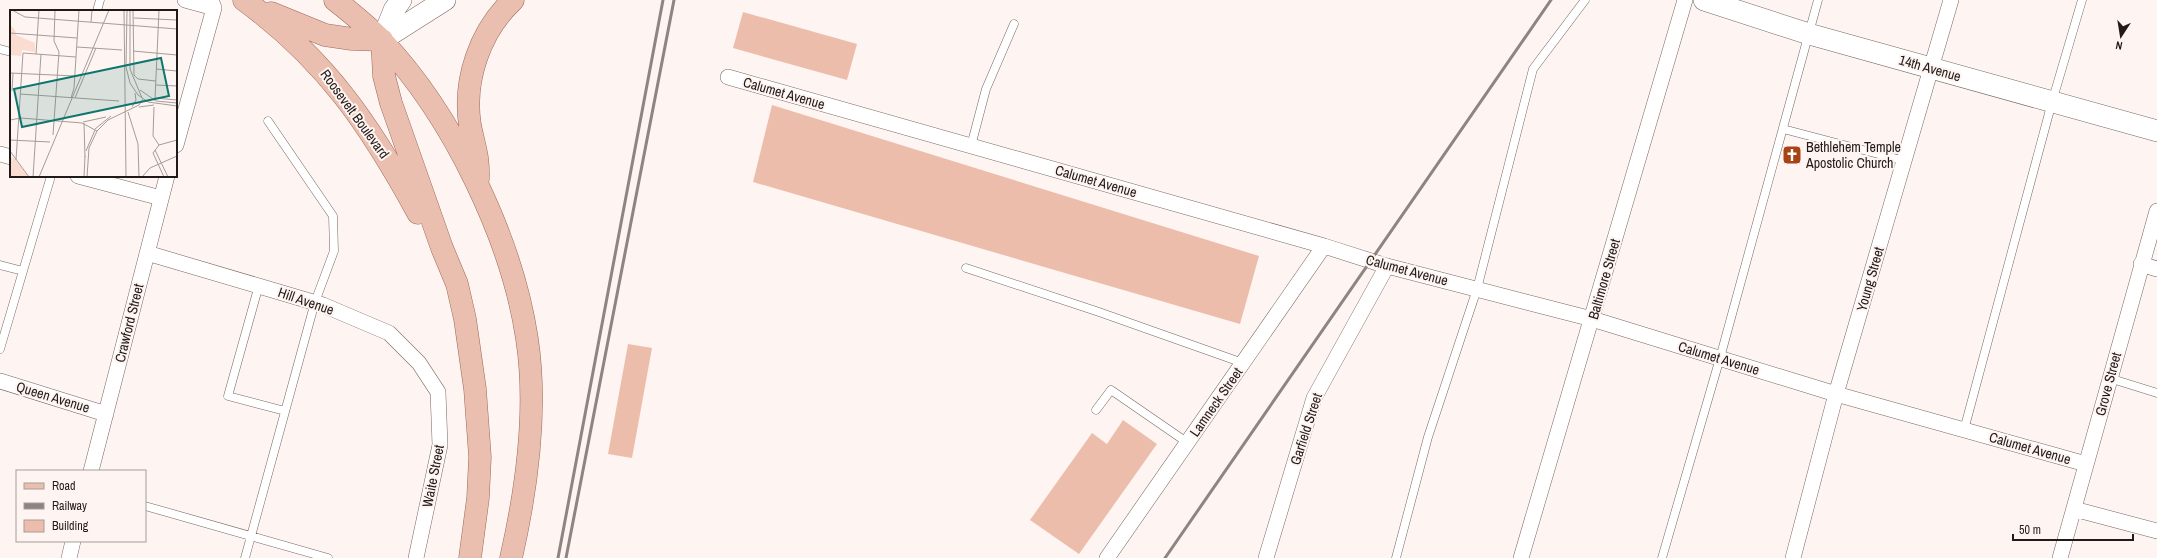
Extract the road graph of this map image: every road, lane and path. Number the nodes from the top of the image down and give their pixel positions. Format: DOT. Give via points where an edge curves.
graph roads {
  1 [pos="100,0"];
  2 [pos="185,0"];
  3 [pos="335,0"];
  4 [pos="400,0"];
  5 [pos="445,0"];
  6 [pos="513,0"];
  7 [pos="1585,0"];
  8 [pos="1685,0"];
  9 [pos="1704,0"];
  10 [pos="1818,0"];
  11 [pos="1951,0"];
  12 [pos="2082,0"];
  13 [pos="216,3"];
  14 [pos="251,5"];
  15 [pos="97,10"];
  16 [pos="1014,24"];
  17 [pos="1809,34"];
  18 [pos="382,40"];
  19 [pos="0,48"];
  20 [pos="10,52"];
  21 [pos="1932,69"];
  22 [pos="728,77"];
  23 [pos="2052,102"];
  24 [pos="268,121"];
  25 [pos="178,128"];
  26 [pos="1783,129"];
  27 [pos="2157,131"];
  28 [pos="971,146"];
  29 [pos="0,154"];
  30 [pos="10,157"];
  31 [pos="1905,161"];
  32 [pos="51,177"];
  33 [pos="82,177"];
  34 [pos="167,177"];
  35 [pos="478,184"];
  36 [pos="161,198"];
  37 [pos="2157,211"];
  38 [pos="1324,246"];
  39 [pos="442,248"];
  40 [pos="147,253"];
  41 [pos="2141,264"];
  42 [pos="0,265"];
  43 [pos="1386,266"];
  44 [pos="966,268"];
  45 [pos="2157,269"];
  46 [pos="23,271"];
  47 [pos="259,285"];
  48 [pos="1477,289"];
  49 [pos="315,302"];
  50 [pos="1592,319"];
  51 [pos="0,349"];
  52 [pos="1720,358"];
  53 [pos="1243,363"];
  54 [pos="2109,378"];
  55 [pos="0,381"];
  56 [pos="438,392"];
  57 [pos="2157,393"];
  58 [pos="1836,394"];
  59 [pos="1096,410"];
  60 [pos="285,411"];
  61 [pos="106,414"];
  62 [pos="1964,430"];
  63 [pos="1188,442"];
  64 [pos="2086,464"];
  65 [pos="92,470"];
  66 [pos="146,506"];
  67 [pos="2074,509"];
  68 [pos="2157,531"];
  69 [pos="251,536"];
  70 [pos="74,542"];
  71 [pos="69,558"];
  72 [pos="245,558"];
  73 [pos="328,558"];
  74 [pos="416,558"];
  75 [pos="470,558"];
  76 [pos="511,558"];
  77 [pos="1107,558"];
  78 [pos="1266,558"];
  79 [pos="1396,558"];
  80 [pos="1521,558"];
  81 [pos="1662,558"];
  82 [pos="1793,558"];
  83 [pos="2060,558"];
  1 -- 15 [label="lane"];
  2 -- 13 [label="street"];
  3 -- 18 [label="main road"];
  4 -- 18 [label="main road"];
  5 -- 18 [label="main road"];
  6 -- 35 [label="main road" via="494,22 472,70 468,95 470,124 479,159"];
  7 -- 48 [label="lane" via="1533,68"];
  8 -- 50 [label="street, Baltimore Street"];
  9 -- 17 [label="main road, 14th Avenue"];
  10 -- 17 [label="lane"];
  11 -- 21 [label="street, Young Street"];
  12 -- 23 [label="lane"];
  13 -- 25 [label="street"];
  14 -- 18 [label="main road" via="325,35"];
  14 -- 39 [label="main road, Roosevelt Boulevard" via="284,31 335,82 388,158 418,213"];
  16 -- 28 [label="lane" via="986,89"];
  17 -- 21 [label="main road, 14th Avenue"];
  17 -- 26 [label="lane"];
  18 -- 35 [label="main road" via="422,90"];
  18 -- 39 [label="main road" via="384,76 391,103"];
  19 -- 20 [label="lane"];
  21 -- 23 [label="main road, 14th Avenue"];
  21 -- 31 [label="street, Young Street"];
  22 -- 28 [label="street, Calumet Avenue"];
  23 -- 27 [label="main road, 14th Avenue"];
  23 -- 62 [label="lane"];
  24 -- 49 [label="lane" via="333,216 334,251"];
  26 -- 31 [label="lane"];
  26 -- 52 [label="lane"];
  28 -- 38 [label="street, Calumet Avenue"];
  29 -- 30 [label="street"];
  31 -- 58 [label="street, Young Street"];
  32 -- 46 [label="lane"];
  33 -- 36 [label="street"];
  34 -- 36 [label="street, Crawford Street"];
  35 -- 76 [label="main road" via="519,301 527,339 531,378 528,458 519,524"];
  36 -- 40 [label="street, Crawford Street"];
  37 -- 41 [label="street, Grove Street"];
  38 -- 43 [label="street, Calumet Avenue"];
  38 -- 53 [label="street, Lamneck Street"];
  39 -- 75 [label="main road" via="457,284 465,318 475,389 480,457 478,498"];
  40 -- 47 [label="street, Hill Avenue"];
  40 -- 61 [label="street, Crawford Street"];
  41 -- 45 [label="street"];
  41 -- 54 [label="street, Grove Street"];
  42 -- 46 [label="lane"];
  43 -- 48 [label="street, Calumet Avenue"];
  43 -- 78 [label="street, Garfield Street" via="1314,398"];
  44 -- 53 [label="lane"];
  46 -- 51 [label="lane"];
  47 -- 49 [label="street, Hill Avenue"];
  47 -- 60 [label="lane" via="228,396"];
  48 -- 50 [label="street, Calumet Avenue"];
  48 -- 79 [label="lane" via="1428,437"];
  49 -- 56 [label="street, Hill Avenue" via="389,334 419,363"];
  49 -- 60 [label="lane"];
  50 -- 52 [label="street, Calumet Avenue"];
  50 -- 80 [label="street, Baltimore Street"];
  52 -- 58 [label="street, Calumet Avenue"];
  52 -- 81 [label="lane"];
  53 -- 63 [label="street, Lamneck Street"];
  54 -- 57 [label="lane"];
  54 -- 64 [label="street, Grove Street"];
  55 -- 61 [label="street, Queen Avenue"];
  56 -- 74 [label="street, Waite Street" via="440,445"];
  58 -- 62 [label="street, Calumet Avenue"];
  58 -- 82 [label="street, Young Street"];
  59 -- 63 [label="lane" via="1111,390"];
  60 -- 69 [label="lane"];
  61 -- 65 [label="street, Crawford Street"];
  62 -- 64 [label="street, Calumet Avenue"];
  63 -- 77 [label="street, Lamneck Street"];
  64 -- 67 [label="street, Grove Street"];
  66 -- 69 [label="lane"];
  67 -- 68 [label="street"];
  67 -- 83 [label="street, Grove Street"];
  69 -- 72 [label="lane"];
  69 -- 73 [label="lane"];
  70 -- 71 [label="street"];
}
